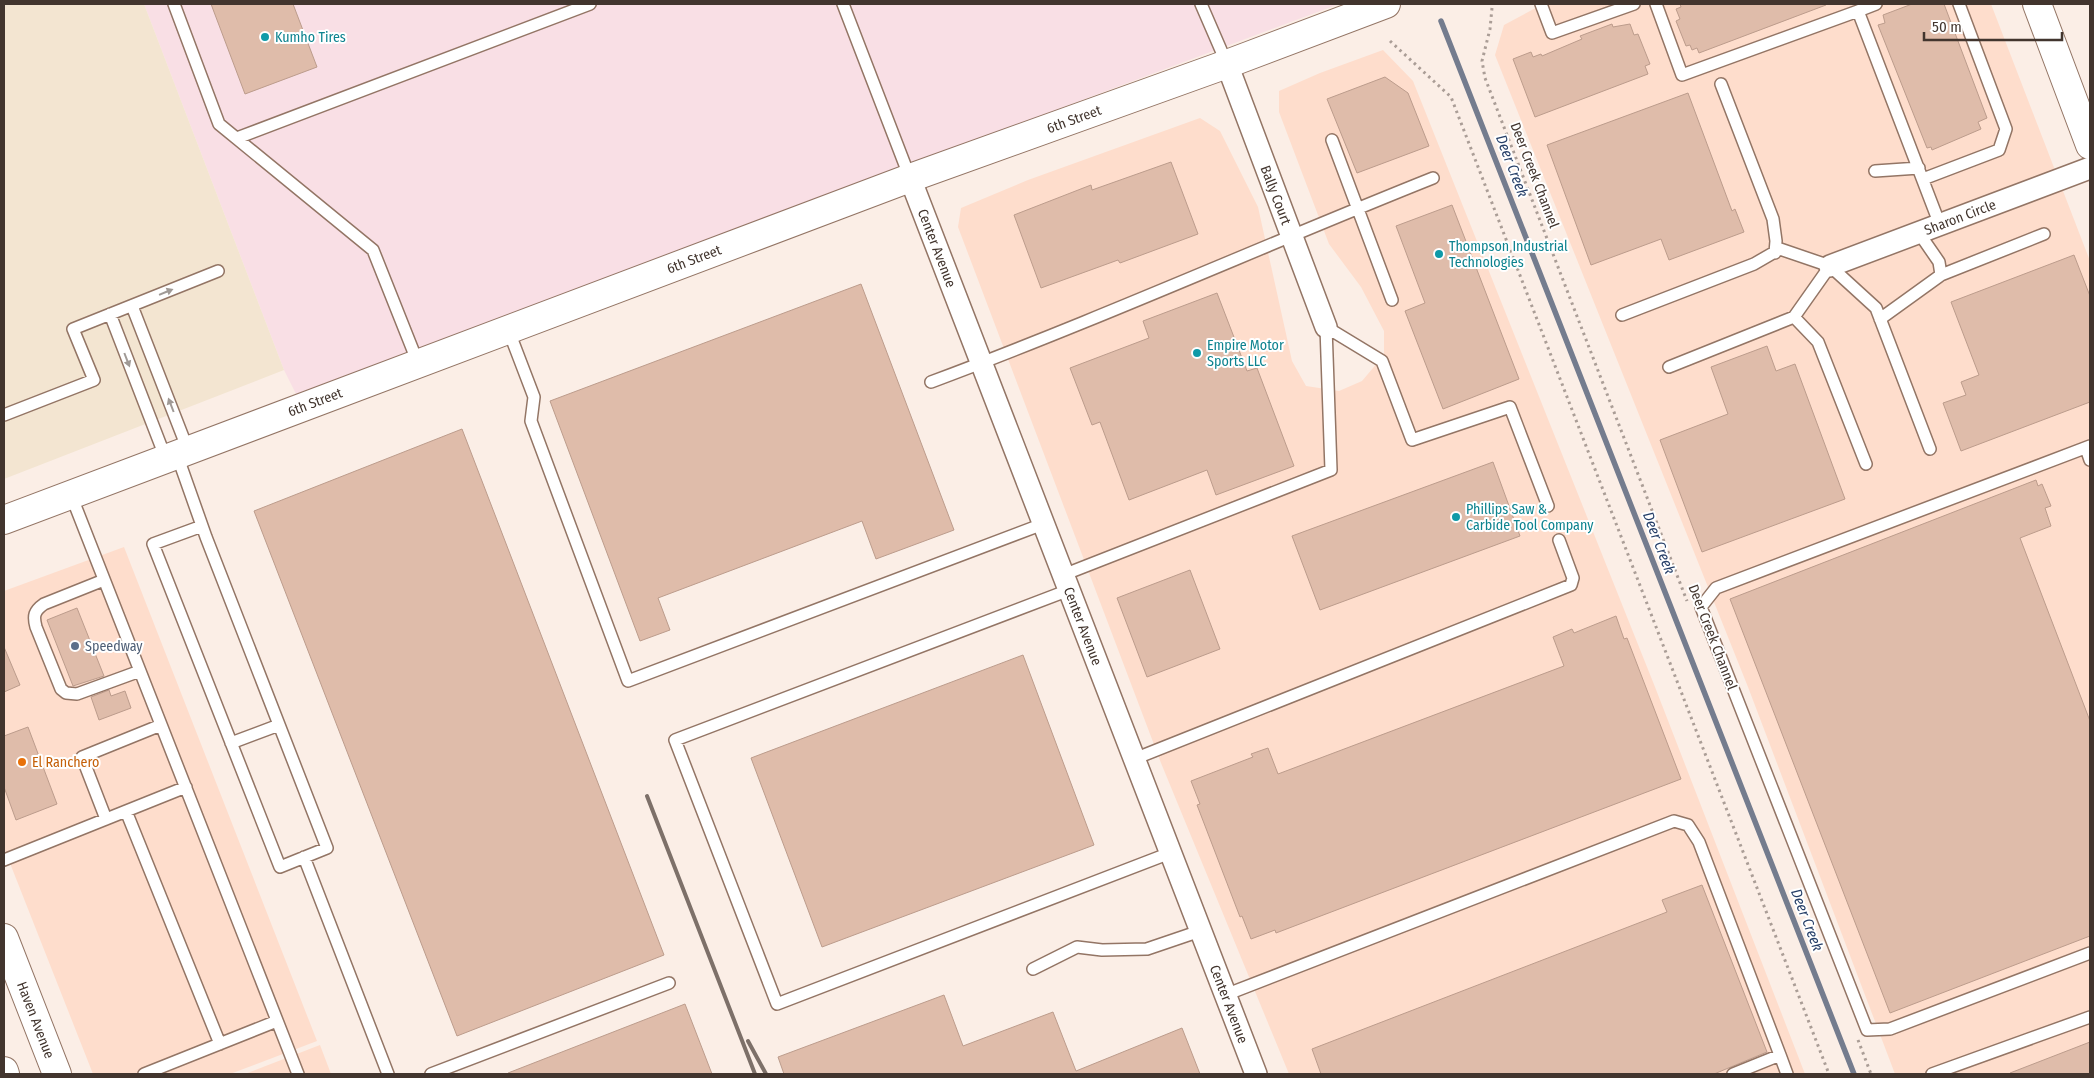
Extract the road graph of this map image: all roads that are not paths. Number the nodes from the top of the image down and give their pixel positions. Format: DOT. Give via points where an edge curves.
graph roads {
  1 [pos="174,4"];
  2 [pos="590,4"];
  3 [pos="843,4"];
  4 [pos="1201,4"];
  5 [pos="1386,4"];
  6 [pos="1541,4"];
  7 [pos="1634,4"];
  8 [pos="1656,4"];
  9 [pos="1876,4"];
  10 [pos="1959,4"];
  11 [pos="2037,4"];
  12 [pos="1858,11"];
  13 [pos="1227,64"];
  14 [pos="1722,84"];
  15 [pos="237,138"];
  16 [pos="1332,140"];
  17 [pos="2090,144"];
  18 [pos="1919,168"];
  19 [pos="2090,168"];
  20 [pos="1875,171"];
  21 [pos="910,178"];
  22 [pos="1433,178"];
  23 [pos="1923,179"];
  24 [pos="1357,208"];
  25 [pos="1940,225"];
  26 [pos="1919,233"];
  27 [pos="2044,234"];
  28 [pos="1291,235"];
  29 [pos="1775,253"];
  30 [pos="1830,266"];
  31 [pos="218,271"];
  32 [pos="1941,275"];
  33 [pos="1392,300"];
  34 [pos="121,310"];
  35 [pos="1622,315"];
  36 [pos="1794,317"];
  37 [pos="1880,319"];
  38 [pos="1326,327"];
  39 [pos="508,330"];
  40 [pos="418,363"];
  41 [pos="982,363"];
  42 [pos="1669,367"];
  43 [pos="931,382"];
  44 [pos="4,415"];
  45 [pos="2088,447"];
  46 [pos="1930,449"];
  47 [pos="177,455"];
  48 [pos="2090,460"];
  49 [pos="1866,464"];
  50 [pos="71,494"];
  51 [pos="1548,506"];
  52 [pos="4,520"];
  53 [pos="1043,524"];
  54 [pos="202,526"];
  55 [pos="1559,540"];
  56 [pos="104,580"];
  57 [pos="1066,582"];
  58 [pos="140,671"];
  59 [pos="161,725"];
  60 [pos="279,725"];
  61 [pos="231,742"];
  62 [pos="1134,759"];
  63 [pos="186,787"];
  64 [pos="126,811"];
  65 [pos="106,819"];
  66 [pos="1170,853"];
  67 [pos="304,857"];
  68 [pos="4,860"];
  69 [pos="1200,931"];
  70 [pos="4,938"];
  71 [pos="2090,953"];
  72 [pos="1033,968"];
  73 [pos="669,982"];
  74 [pos="1225,995"];
  75 [pos="2090,1018"];
  76 [pos="278,1021"];
  77 [pos="220,1044"];
  78 [pos="1780,1055"];
  79 [pos="4,1071"];
  80 [pos="5,1074"];
  81 [pos="57,1074"];
  82 [pos="144,1074"];
  83 [pos="298,1074"];
  84 [pos="388,1074"];
  85 [pos="431,1074"];
  86 [pos="1256,1074"];
  87 [pos="1733,1074"];
  88 [pos="1787,1074"];
  89 [pos="1932,1074"];
  1 -- 15 [label="lane" via="219,124"];
  2 -- 15 [label="lane"];
  3 -- 21 [label="lane"];
  4 -- 13 [label="lane"];
  5 -- 13 [label="main road, 6th Street"];
  6 -- 7 [label="lane" via="1552,34"];
  8 -- 12 [label="lane" via="1682,75"];
  9 -- 12 [label="lane"];
  10 -- 23 [label="lane" via="2006,129 1999,150"];
  11 -- 17 [label="main road"];
  12 -- 18 [label="lane"];
  13 -- 21 [label="main road, 6th Street"];
  13 -- 28 [label="street, Bally Court"];
  14 -- 29 [label="lane" via="1773,219"];
  15 -- 40 [label="lane" via="373,250"];
  16 -- 24 [label="lane"];
  18 -- 20 [label="lane"];
  18 -- 23 [label="lane"];
  19 -- 25 [label="street, Sharon Circle"];
  21 -- 39 [label="main road, 6th Street"];
  21 -- 41 [label="street, Center Avenue"];
  22 -- 24 [label="lane"];
  23 -- 25 [label="lane"];
  24 -- 28 [label="lane"];
  24 -- 33 [label="lane"];
  25 -- 26 [label="street, Sharon Circle"];
  26 -- 30 [label="street, Sharon Circle"];
  26 -- 32 [label="lane" via="1939,262"];
  27 -- 32 [label="lane"];
  28 -- 38 [label="street, Bally Court"];
  28 -- 41 [label="lane" via="1138,302"];
  29 -- 30 [label="lane" via="1780,249"];
  29 -- 35 [label="lane"];
  30 -- 36 [label="lane"];
  30 -- 37 [label="lane" via="1876,308"];
  34 -- 31 [label="lane, one-way"];
  32 -- 37 [label="lane"];
  34 -- 44 [label="lane" via="73,328 94,380"];
  47 -- 34 [label="lane, one-way"];
  34 -- 47 [label="lane, one-way"];
  36 -- 42 [label="lane"];
  36 -- 49 [label="lane" via="1818,342"];
  37 -- 46 [label="lane"];
  38 -- 51 [label="lane" via="1382,361 1412,440 1510,407"];
  38 -- 57 [label="lane" via="1331,470"];
  39 -- 40 [label="main road, 6th Street"];
  39 -- 53 [label="lane" via="534,397 531,421 628,681"];
  40 -- 47 [label="main road, 6th Street"];
  41 -- 43 [label="lane"];
  41 -- 53 [label="street, Center Avenue"];
  45 -- 48 [label="lane"];
  45 -- 71 [label="lane" via="1716,588 1702,608 1867,1030 1890,1029"];
  47 -- 50 [label="main road, 6th Street"];
  47 -- 54 [label="lane"];
  50 -- 52 [label="main road, 6th Street"];
  50 -- 56 [label="lane"];
  53 -- 57 [label="street, Center Avenue"];
  54 -- 60 [label="lane"];
  54 -- 61 [label="lane" via="153,544"];
  55 -- 62 [label="lane" via="1573,578 1571,585"];
  56 -- 58 [label="lane"];
  56 -- 58 [label="lane" via="44,604 36,610 36,627 66,693 76,694"];
  57 -- 62 [label="street, Center Avenue"];
  57 -- 66 [label="lane" via="675,740 776,1004"];
  58 -- 59 [label="lane"];
  59 -- 63 [label="lane"];
  59 -- 65 [label="lane" via="82,757"];
  60 -- 61 [label="lane"];
  60 -- 67 [label="lane" via="327,848"];
  61 -- 67 [label="lane" via="280,867"];
  62 -- 66 [label="street, Center Avenue"];
  63 -- 64 [label="lane"];
  63 -- 76 [label="lane"];
  64 -- 65 [label="lane"];
  64 -- 77 [label="lane"];
  65 -- 68 [label="lane"];
  66 -- 69 [label="street, Center Avenue"];
  67 -- 84 [label="lane"];
  69 -- 72 [label="lane" via="1147,949 1102,950 1078,946"];
  69 -- 74 [label="street, Center Avenue"];
  70 -- 81 [label="main road, Haven Avenue"];
  73 -- 85 [label="lane"];
  74 -- 78 [label="lane" via="1674,822 1688,825 1699,842"];
  74 -- 86 [label="street, Center Avenue"];
  75 -- 89 [label="lane"];
  76 -- 77 [label="lane"];
  76 -- 83 [label="lane"];
  77 -- 82 [label="lane"];
  78 -- 87 [label="lane"];
  78 -- 88 [label="lane"];
  79 -- 80 [label="main road"];
}
